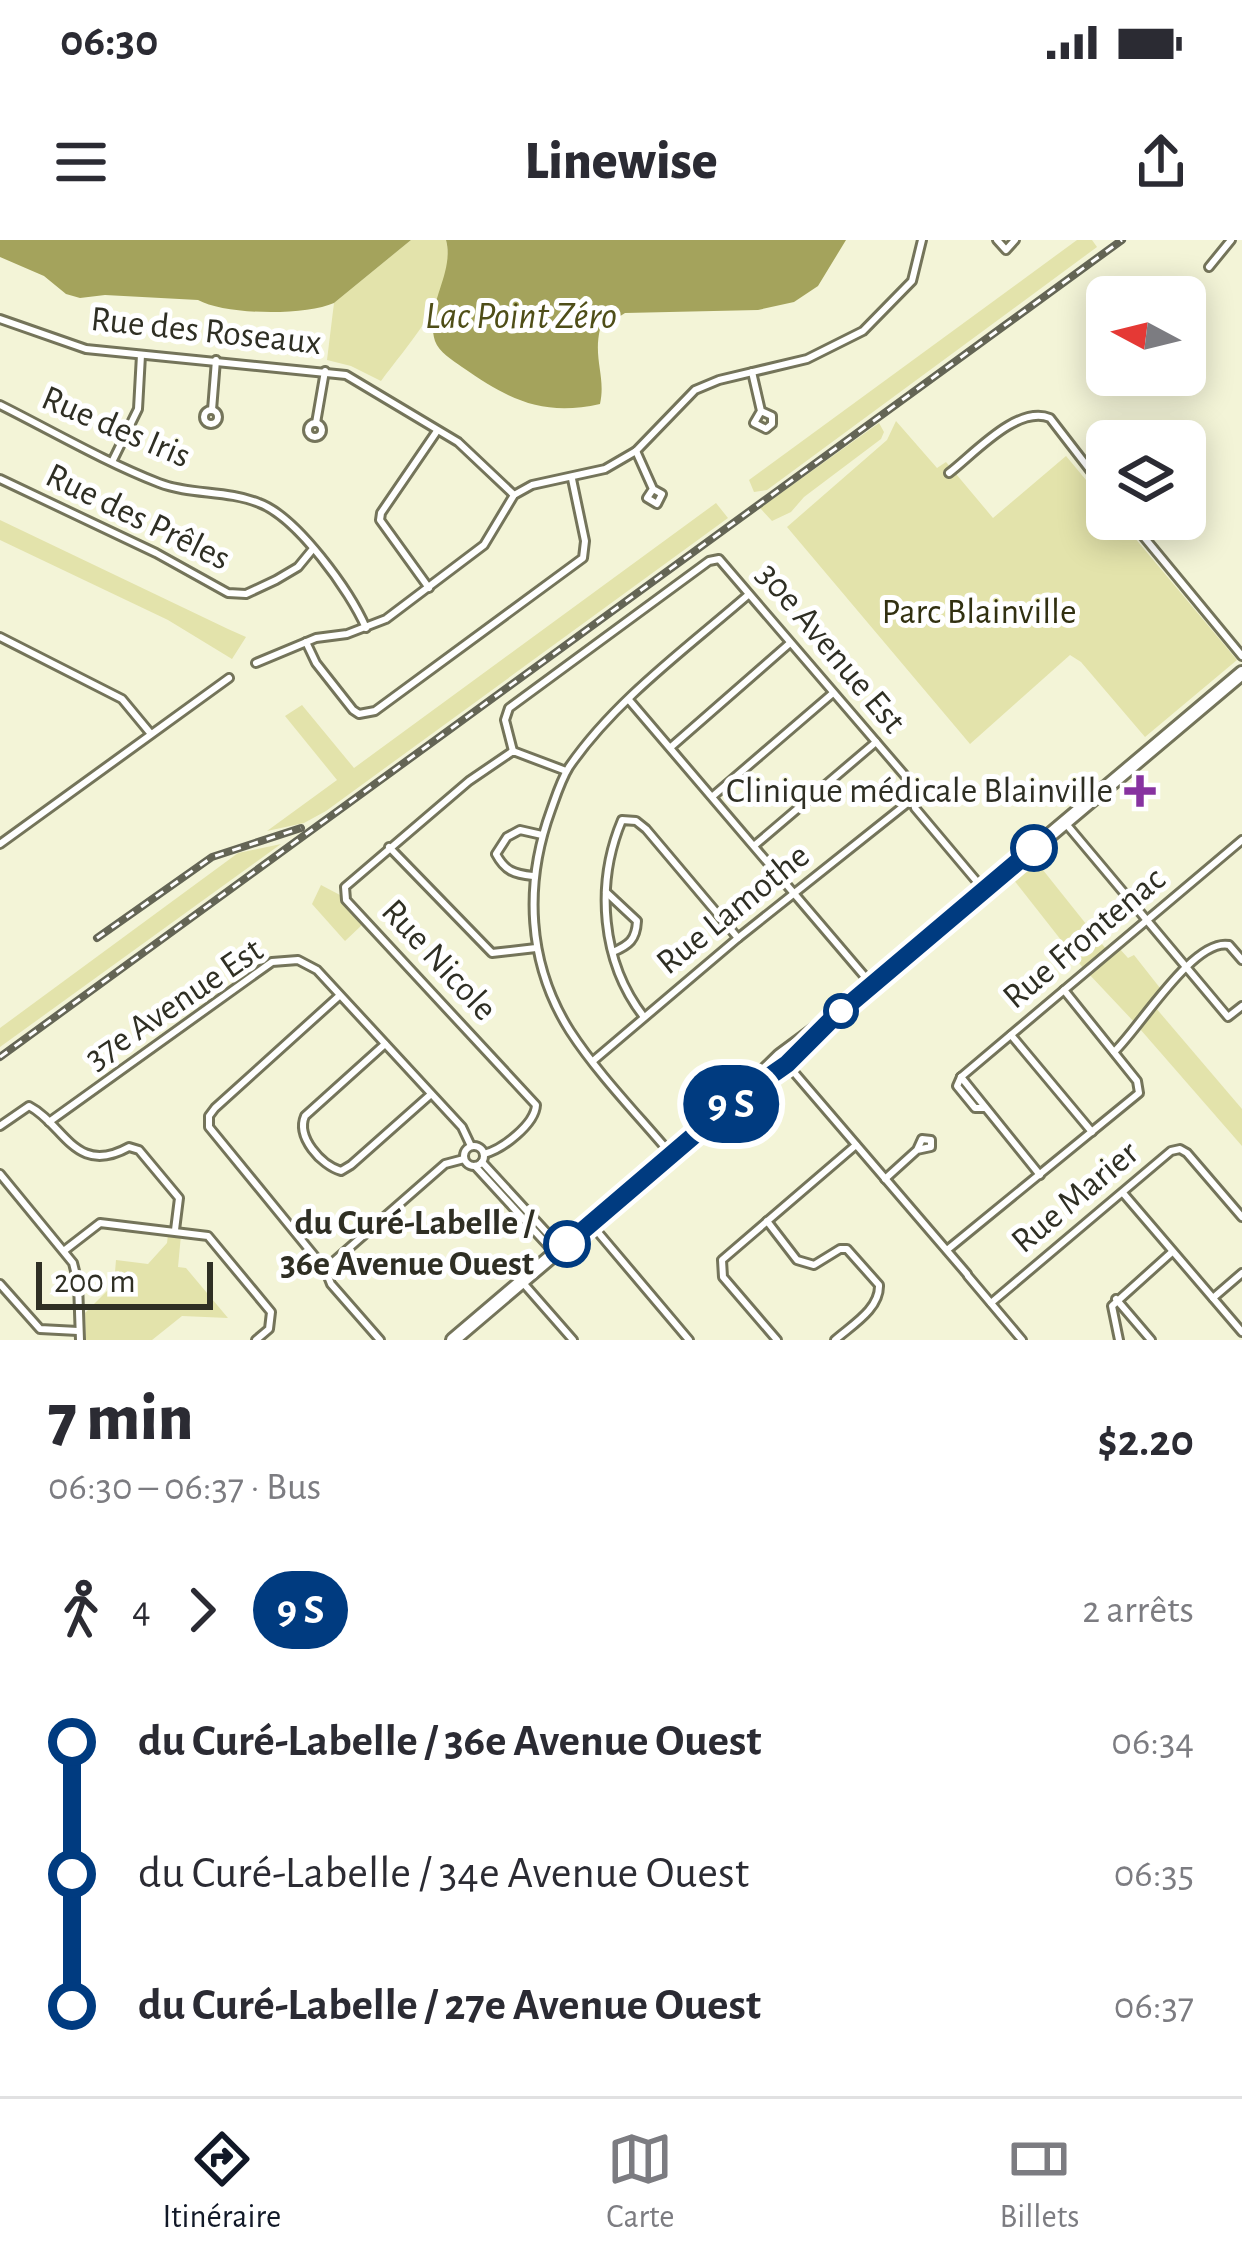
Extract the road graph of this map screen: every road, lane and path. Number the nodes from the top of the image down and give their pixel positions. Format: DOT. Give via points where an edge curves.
graph roads {
  1 [pos="922,240"];
  2 [pos="998,240"];
  3 [pos="1015,240"];
  4 [pos="1231,240"];
  5 [pos="1209,267"];
  6 [pos="0,319"];
  7 [pos="141,355"];
  8 [pos="216,360"];
  9 [pos="326,371"];
  10 [pos="752,372"];
  11 [pos="0,405"];
  12 [pos="212,410"];
  13 [pos="761,411"];
  14 [pos="316,423"];
  15 [pos="437,430"];
  16 [pos="636,451"];
  17 [pos="113,460"];
  18 [pos="1086,465"];
  19 [pos="949,472"];
  20 [pos="0,479"];
  21 [pos="572,479"];
  22 [pos="653,489"];
  23 [pos="514,495"];
  24 [pos="1146,540"];
  25 [pos="312,550"];
  26 [pos="429,588"];
  27 [pos="748,594"];
  28 [pos="366,628"];
  29 [pos="0,637"];
  30 [pos="306,642"];
  31 [pos="790,643"];
  32 [pos="1242,656"];
  33 [pos="256,664"];
  34 [pos="1242,673"];
  35 [pos="229,678"];
  36 [pos="833,693"];
  37 [pos="629,700"];
  38 [pos="151,734"];
  39 [pos="876,742"];
  40 [pos="671,747"];
  41 [pos="513,751"];
  42 [pos="566,771"];
  43 [pos="713,796"];
  44 [pos="910,800"];
  45 [pos="1064,822"];
  46 [pos="542,835"];
  47 [pos="1241,843"];
  48 [pos="0,844"];
  49 [pos="755,845"];
  50 [pos="389,847"];
  51 [pos="534,877"];
  52 [pos="984,890"];
  53 [pos="604,891"];
  54 [pos="794,893"];
  55 [pos="1147,920"];
  56 [pos="738,938"];
  57 [pos="536,948"];
  58 [pos="613,952"];
  59 [pos="1242,960"];
  60 [pos="1188,969"];
  61 [pos="872,985"];
  62 [pos="1064,990"];
  63 [pos="339,996"];
  64 [pos="1242,1006"];
  65 [pos="644,1017"];
  66 [pos="1011,1035"];
  67 [pos="385,1044"];
  68 [pos="1114,1052"];
  69 [pos="783,1060"];
  70 [pos="592,1062"];
  71 [pos="430,1095"];
  72 [pos="49,1122"];
  73 [pos="3,1124"];
  74 [pos="1092,1132"];
  75 [pos="856,1145"];
  76 [pos="471,1146"];
  77 [pos="917,1150"];
  78 [pos="672,1155"];
  79 [pos="464,1159"];
  80 [pos="480,1161"];
  81 [pos="0,1174"];
  82 [pos="1040,1175"];
  83 [pos="885,1179"];
  84 [pos="1123,1192"];
  85 [pos="1242,1217"];
  86 [pos="767,1221"];
  87 [pos="591,1223"];
  88 [pos="176,1230"];
  89 [pos="65,1250"];
  90 [pos="947,1250"];
  91 [pos="558,1251"];
  92 [pos="1173,1251"];
  93 [pos="325,1269"];
  94 [pos="1242,1273"];
  95 [pos="523,1281"];
  96 [pos="0,1284"];
  97 [pos="1213,1298"];
  98 [pos="1116,1299"];
  99 [pos="991,1304"];
  100 [pos="1242,1332"];
  101 [pos="79,1335"];
  102 [pos="463,1337"];
  103 [pos="256,1340"];
  104 [pos="380,1340"];
  105 [pos="573,1340"];
  106 [pos="689,1340"];
  107 [pos="778,1340"];
  108 [pos="835,1340"];
  109 [pos="1022,1340"];
  110 [pos="1119,1340"];
  111 [pos="1151,1340"];
  1 -- 10 [label="street" via="912,281 863,331 807,359"];
  2 -- 3 [label="street" via="1006,250"];
  4 -- 5 [label="street"];
  6 -- 7 [label="street, Rue des Roseaux" via="86,349"];
  7 -- 8 [label="street, Rue des Roseaux"];
  7 -- 17 [label="street" via="137,409"];
  8 -- 9 [label="street, Rue des Roseaux"];
  8 -- 12 [label="street"];
  9 -- 14 [label="street"];
  9 -- 15 [label="street, Rue des Roseaux" via="352,377"];
  10 -- 13 [label="street"];
  10 -- 16 [label="street" via="695,390"];
  11 -- 17 [label="street, Rue des Iris"];
  15 -- 23 [label="street, Rue des Roseaux"];
  15 -- 26 [label="street" via="381,513"];
  16 -- 21 [label="street"];
  16 -- 22 [label="street"];
  17 -- 25 [label="street, Rue des Iris" via="161,484 261,503"];
  18 -- 19 [label="street" via="1050,418 1037,413"];
  20 -- 25 [label="street, Rue des Prêles" via="228,593 276,580"];
  21 -- 23 [label="street"];
  21 -- 30 [label="street" via="583,558 375,711 352,710"];
  23 -- 26 [label="street" via="484,545"];
  24 -- 32 [label="street"];
  25 -- 28 [label="street, Rue des Iris"];
  26 -- 28 [label="street"];
  27 -- 31 [label="street, 30e Avenue Est"];
  27 -- 37 [label="street"];
  27 -- 41 [label="street, 30e Avenue Est" via="716,558 509,708"];
  28 -- 30 [label="street"];
  29 -- 38 [label="street" via="122,699"];
  30 -- 33 [label="street"];
  31 -- 36 [label="street, 30e Avenue Est"];
  31 -- 40 [label="street"];
  34 -- 45 [label="main road"];
  35 -- 38 [label="street"];
  36 -- 39 [label="street, 30e Avenue Est"];
  36 -- 43 [label="street"];
  37 -- 40 [label="street"];
  37 -- 42 [label="street"];
  38 -- 48 [label="street"];
  39 -- 44 [label="street, 30e Avenue Est" via="907,778"];
  39 -- 49 [label="street"];
  40 -- 43 [label="street"];
  41 -- 42 [label="street"];
  41 -- 50 [label="street, Rue Nicole"];
  42 -- 46 [label="street"];
  43 -- 49 [label="street"];
  44 -- 52 [label="street, 30e Avenue Est"];
  44 -- 54 [label="street, Rue Lamothe"];
  45 -- 52 [label="main road"];
  45 -- 55 [label="street"];
  46 -- 51 [label="street"];
  46 -- 51 [label="street" via="520,830 496,854 513,874"];
  47 -- 55 [label="street, Rue Frontenac"];
  49 -- 54 [label="street"];
  50 -- 57 [label="street" via="492,953"];
  50 -- 80 [label="street, Rue Nicole" via="345,887 346,900 536,1105 532,1120"];
  51 -- 57 [label="street"];
  52 -- 61 [label="main road"];
  53 -- 56 [label="street" via="628,818"];
  53 -- 58 [label="street"];
  53 -- 58 [label="street" via="637,921 637,935"];
  54 -- 56 [label="street, Rue Lamothe"];
  54 -- 61 [label="street"];
  55 -- 60 [label="street"];
  55 -- 62 [label="street, Rue Frontenac"];
  56 -- 65 [label="street, Rue Lamothe"];
  57 -- 70 [label="street" via="556,1006"];
  58 -- 65 [label="street"];
  59 -- 60 [label="street" via="1222,942"];
  60 -- 64 [label="street" via="1228,1017"];
  60 -- 68 [label="street"];
  61 -- 69 [label="main road"];
  62 -- 66 [label="street, Rue Frontenac"];
  62 -- 68 [label="street"];
  63 -- 67 [label="street, 37e Avenue Est"];
  63 -- 72 [label="street, 37e Avenue Est" via="304,962 272,962"];
  63 -- 93 [label="street" via="209,1116 209,1126"];
  65 -- 70 [label="street, Rue Lamothe"];
  66 -- 74 [label="street"];
  66 -- 82 [label="street, Rue Frontenac" via="961,1077"];
  67 -- 71 [label="street, 37e Avenue Est"];
  67 -- 71 [label="street" via="305,1116 303,1136 332,1169 351,1166"];
  68 -- 74 [label="street" via="1138,1093"];
  69 -- 75 [label="street"];
  69 -- 78 [label="main road"];
  70 -- 78 [label="street"];
  71 -- 76 [label="street, 37e Avenue Est"];
  72 -- 73 [label="street" via="29,1106"];
  72 -- 88 [label="street" via="76,1150 139,1150 179,1198"];
  74 -- 82 [label="street"];
  75 -- 83 [label="street"];
  75 -- 86 [label="street"];
  76 -- 79 [label="street"];
  76 -- 80 [label="street" via="479,1147"];
  77 -- 83 [label="street"];
  78 -- 87 [label="main road"];
  79 -- 80 [label="street"];
  79 -- 93 [label="street" via="445,1164"];
  80 -- 91 [label="street"];
  81 -- 89 [label="street"];
  82 -- 90 [label="street"];
  83 -- 90 [label="street"];
  84 -- 85 [label="street, Rue Marier" via="1180,1149"];
  84 -- 92 [label="street"];
  84 -- 99 [label="street, Rue Marier"];
  86 -- 107 [label="street" via="720,1269"];
  86 -- 108 [label="street" via="797,1260 814,1264 847,1249 879,1285 876,1303"];
  87 -- 91 [label="main road"];
  87 -- 106 [label="street"];
  88 -- 89 [label="street" via="100,1223"];
  88 -- 103 [label="street" via="208,1236 271,1312 269,1329"];
  89 -- 101 [label="street" via="78,1283"];
  90 -- 99 [label="street"];
  91 -- 95 [label="main road"];
  92 -- 97 [label="street"];
  92 -- 98 [label="street"];
  93 -- 104 [label="street"];
  94 -- 97 [label="street"];
  95 -- 102 [label="main road"];
  95 -- 105 [label="street"];
  96 -- 101 [label="street" via="40,1329"];
  97 -- 100 [label="street"];
  98 -- 110 [label="street" via="1111,1313"];
  98 -- 111 [label="street"];
  99 -- 109 [label="street"];
}
